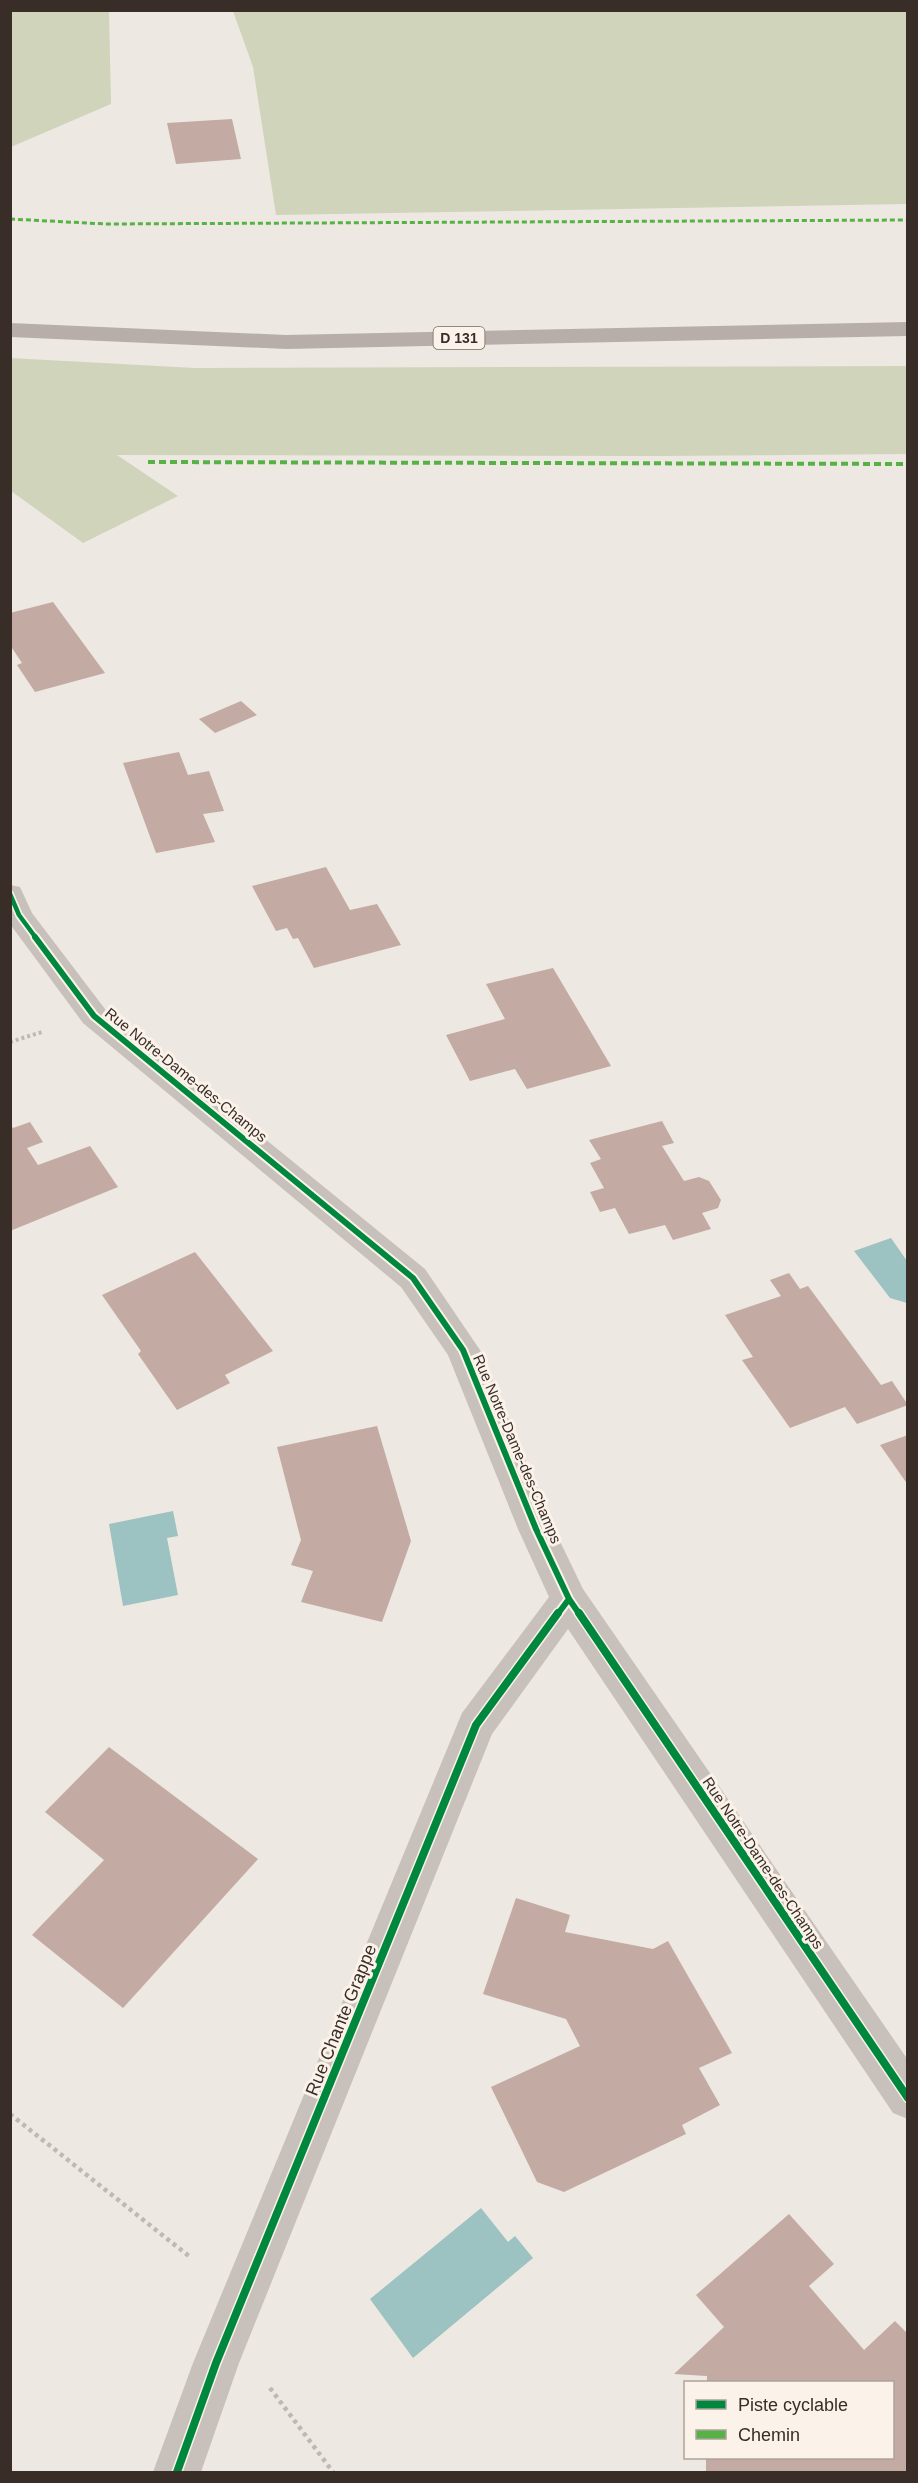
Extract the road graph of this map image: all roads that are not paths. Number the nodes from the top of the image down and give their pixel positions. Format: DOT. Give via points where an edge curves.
graph roads {
  1 [pos="908,329"];
  2 [pos="10,330"];
  3 [pos="10,894"];
  4 [pos="569,1599"];
  5 [pos="908,2098"];
  6 [pos="177,2472"];
  1 -- 2 [label="main road, D 131" via="286,342"];
  3 -- 4 [label="street, Rue Notre-Dame-des-Champs" via="19,915 94,1016 413,1278 463,1350"];
  4 -- 5 [label="street, Rue Notre-Dame-des-Champs"];
  4 -- 6 [label="street, Rue Chante Grappe" via="476,1725 216,2362"];
}
